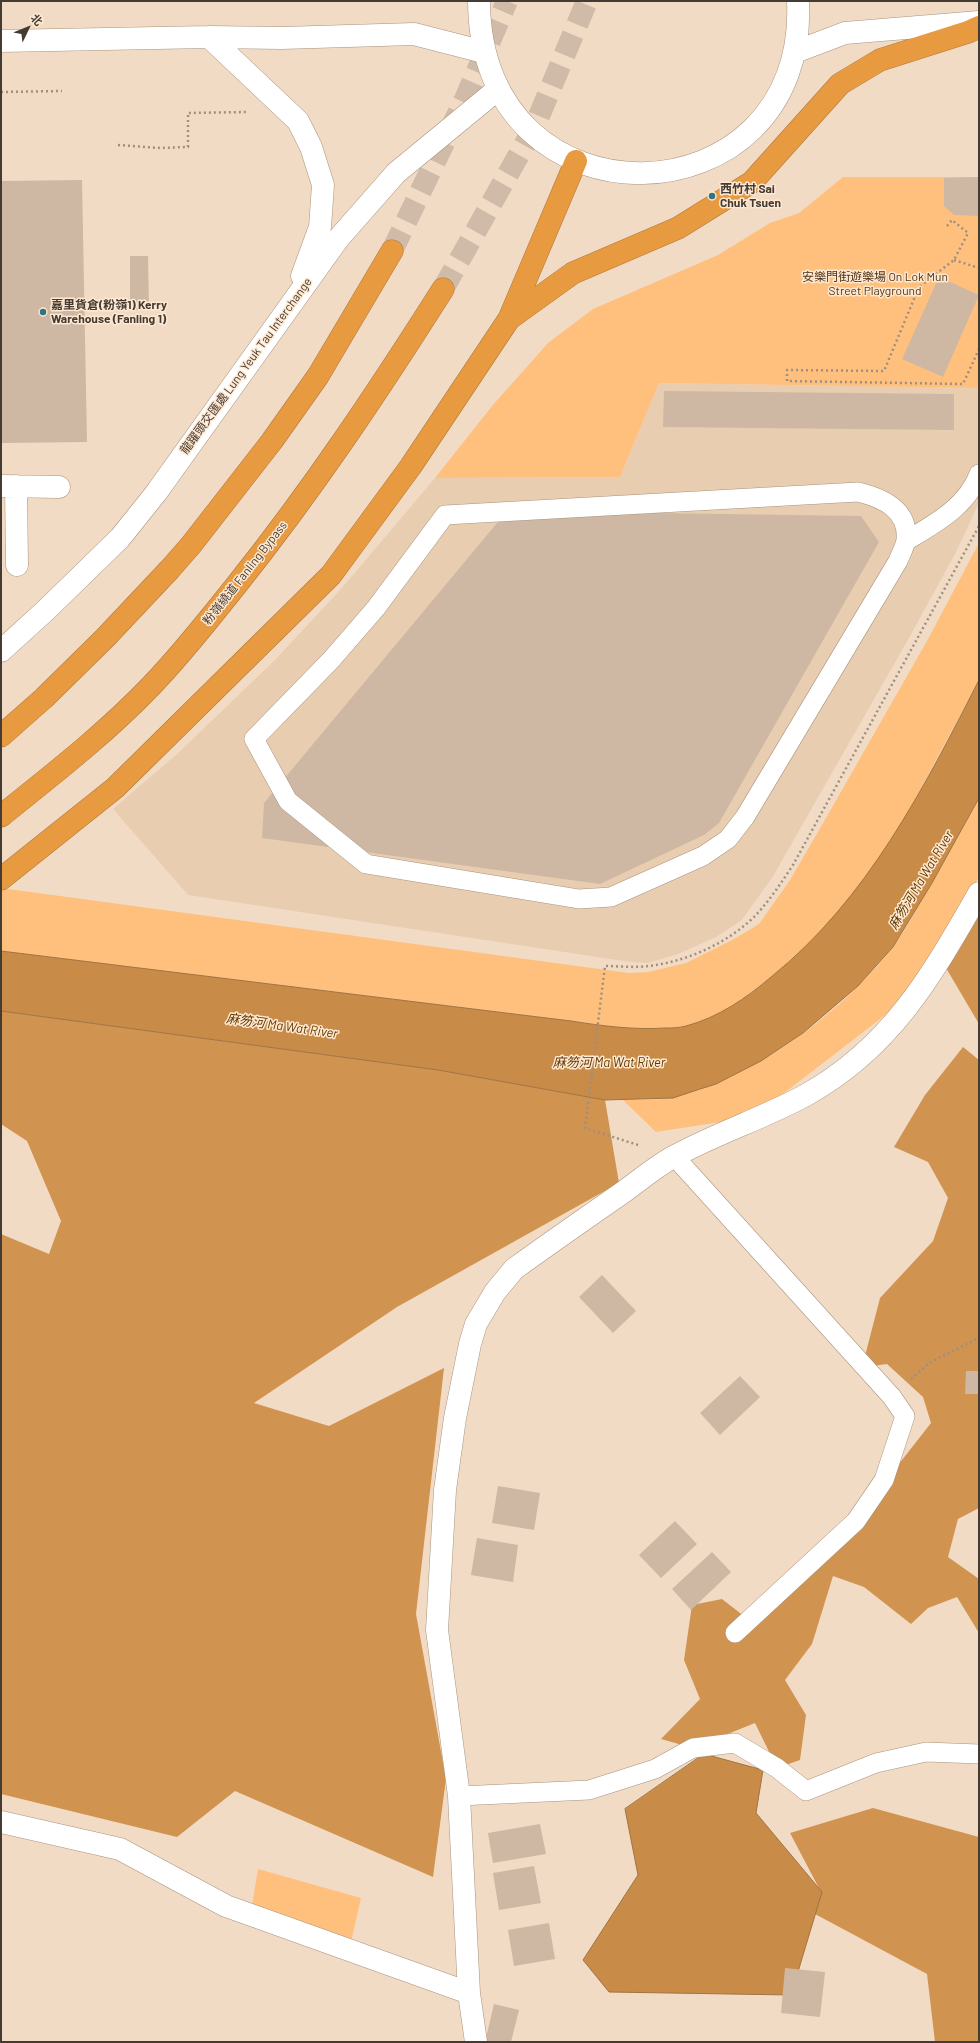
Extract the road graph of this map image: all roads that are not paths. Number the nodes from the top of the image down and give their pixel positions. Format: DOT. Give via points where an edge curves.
graph roads {
  1 [pos="479,1"];
  2 [pos="798,1"];
  3 [pos="979,22"];
  4 [pos="979,27"];
  5 [pos="209,37"];
  6 [pos="1,41"];
  7 [pos="484,52"];
  8 [pos="795,52"];
  9 [pos="498,89"];
  10 [pos="576,161"];
  11 [pos="392,251"];
  12 [pos="443,289"];
  13 [pos="294,298"];
  14 [pos="509,319"];
  15 [pos="979,474"];
  16 [pos="9,486"];
  17 [pos="59,487"];
  18 [pos="906,541"];
  19 [pos="17,565"];
  20 [pos="1,650"];
  21 [pos="1,736"];
  22 [pos="1,816"];
  23 [pos="1,879"];
  24 [pos="979,893"];
  25 [pos="674,1156"];
  26 [pos="735,1633"];
  27 [pos="979,1754"];
  28 [pos="460,1796"];
  29 [pos="1,1822"];
  30 [pos="469,1993"];
  31 [pos="476,2042"];
  1 -- 7 [label="main road" via="479,26"];
  2 -- 8 [label="main road" via="800,25"];
  3 -- 8 [label="main road" via="845,33"];
  4 -- 14 [label="highway" via="880,60 840,84 752,182 678,228 572,273"];
  5 -- 6 [label="main road"];
  5 -- 7 [label="main road" via="282,38 414,34"];
  5 -- 13 [label="main road" via="298,121 311,147 323,185 320,227"];
  7 -- 9 [label="main road"];
  8 -- 10 [label="main road" via="787,79 756,125 711,158 685,168 658,174 602,170"];
  9 -- 10 [label="main road" via="530,132"];
  9 -- 13 [label="main road, 龍躍頭交匯處 Lung Yeuk Tau Interchange" via="396,173 338,239"];
  10 -- 14 [label="highway"];
  11 -- 21 [label="highway" via="318,376 272,441 191,545 105,638"];
  12 -- 22 [label="highway, 粉嶺繞道 Fanling Bypass" via="319,477 217,610 151,686 66,765"];
  13 -- 20 [label="main road, 龍躍頭交匯處 Lung Yeuk Tau Interchange" via="156,493 120,538"];
  14 -- 23 [label="highway" via="411,466 331,575 115,788"];
  15 -- 18 [label="lane" via="976,484 950,513"];
  16 -- 17 [label="main road"];
  16 -- 19 [label="main road"];
  18 -- 18 [label="lane" via="898,561 753,804 728,839 703,856 611,897 579,899 366,864 288,801 254,739 331,660 376,608 445,514 858,492 876,496 894,506 905,523"];
  24 -- 25 [label="main road" via="923,988 876,1043 850,1065 807,1094"];
  25 -- 26 [label="lane" via="892,1397 905,1416 884,1480 856,1521"];
  25 -- 28 [label="main road" via="514,1269 495,1292 474,1330 455,1418 445,1490 436,1630"];
  27 -- 28 [label="lane" via="926,1752 876,1763 806,1791 777,1768 735,1743 693,1748 655,1769 589,1790"];
  28 -- 30 [label="main road"];
  29 -- 30 [label="main road" via="120,1849 226,1906"];
  30 -- 31 [label="main road"];
}
